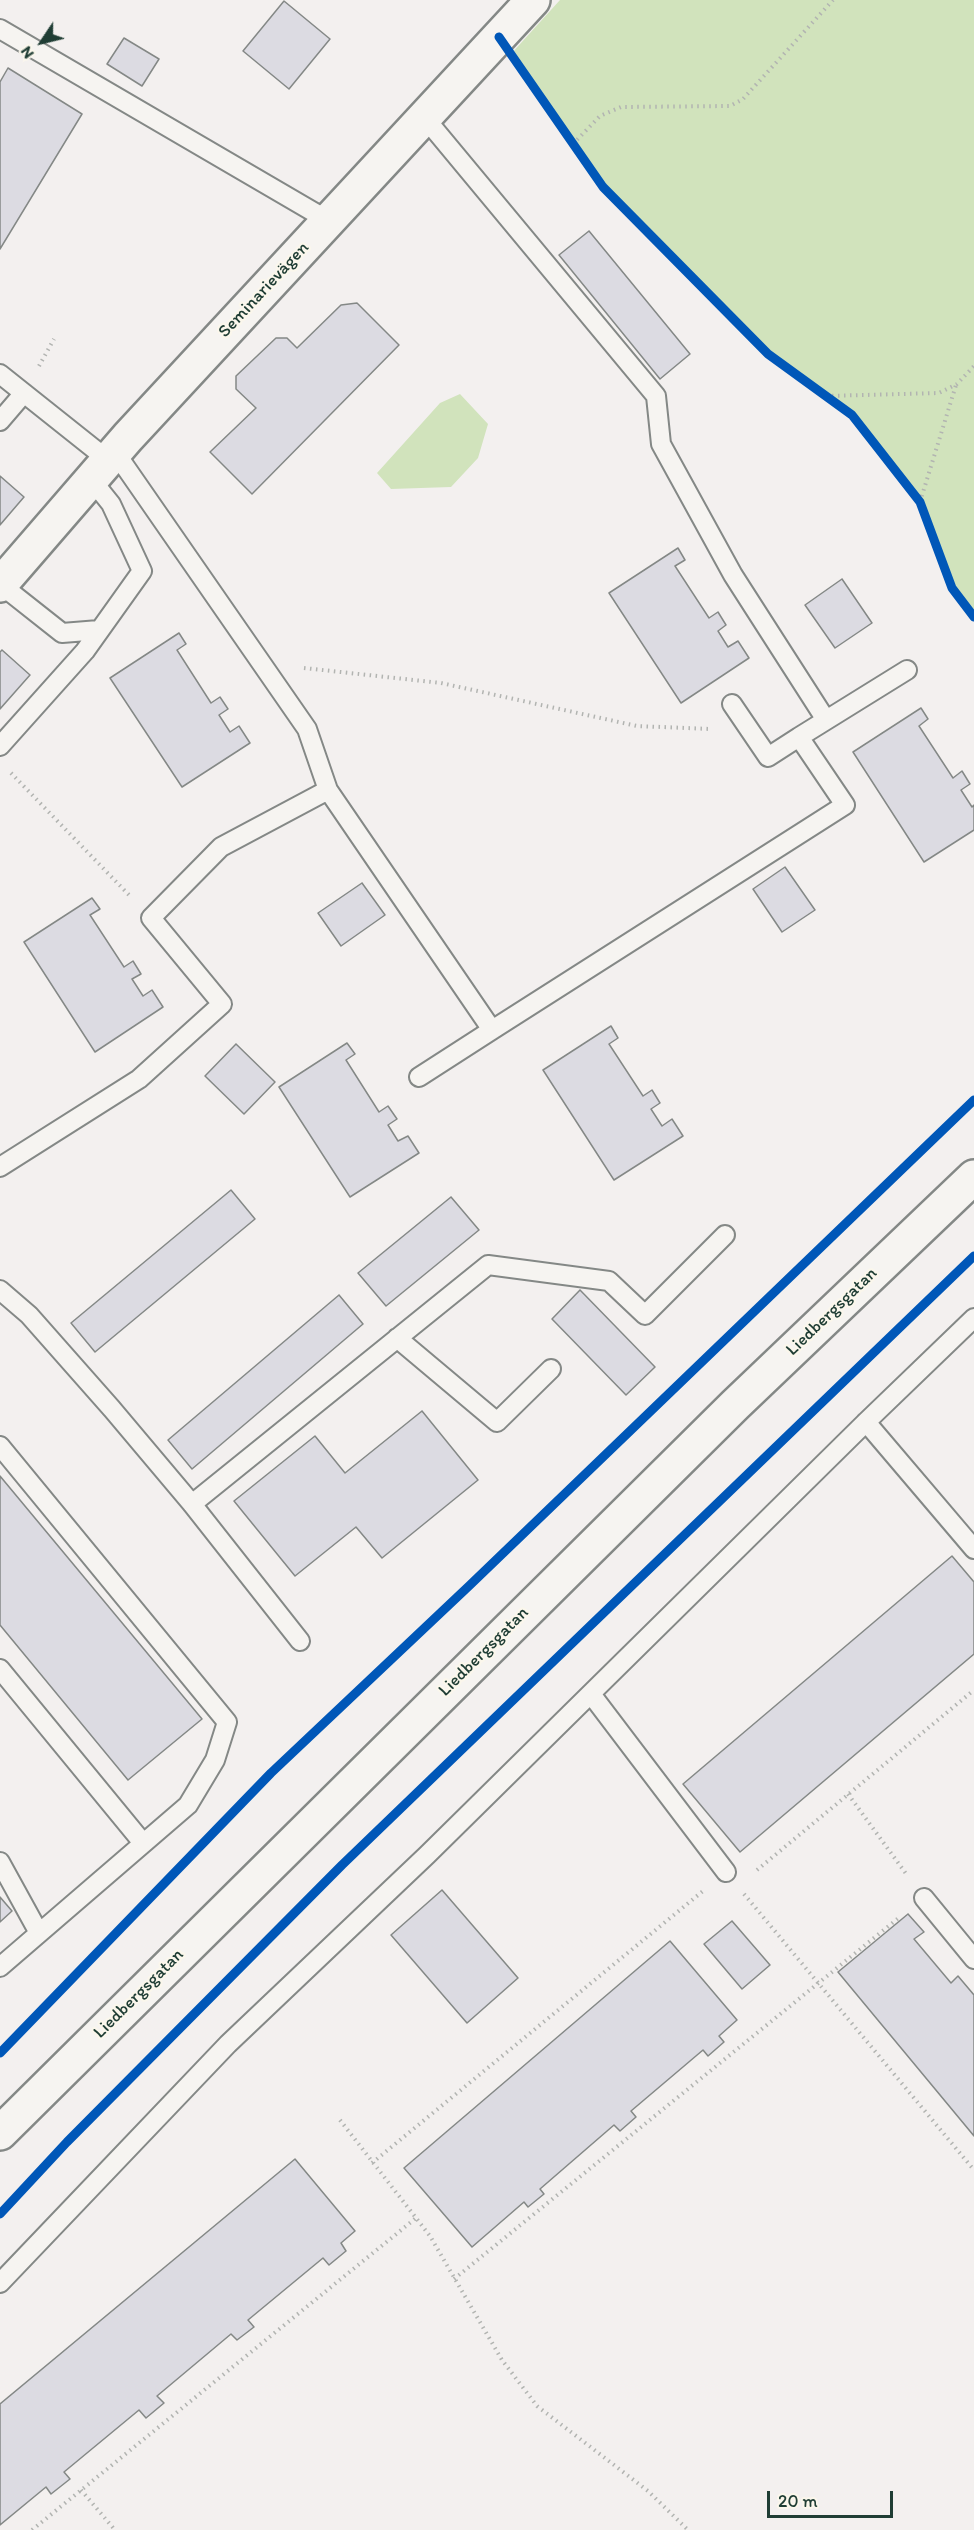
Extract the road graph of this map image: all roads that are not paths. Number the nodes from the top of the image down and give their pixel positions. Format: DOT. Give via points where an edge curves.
graph roads {
  1 [pos="532,0"];
  2 [pos="0,29"];
  3 [pos="425,118"];
  4 [pos="329,221"];
  5 [pos="0,374"];
  6 [pos="24,393"];
  7 [pos="0,421"];
  8 [pos="105,464"];
  9 [pos="0,584"];
  10 [pos="99,630"];
  11 [pos="907,670"];
  12 [pos="732,704"];
  13 [pos="826,720"];
  14 [pos="799,737"];
  15 [pos="0,746"];
  16 [pos="328,790"];
  17 [pos="492,1030"];
  18 [pos="419,1077"];
  19 [pos="0,1167"];
  20 [pos="974,1177"];
  21 [pos="725,1236"];
  22 [pos="0,1290"];
  23 [pos="974,1318"];
  24 [pos="398,1338"];
  25 [pos="551,1369"];
  26 [pos="866,1422"];
  27 [pos="0,1446"];
  28 [pos="192,1504"];
  29 [pos="974,1550"];
  30 [pos="300,1641"];
  31 [pos="0,1669"];
  32 [pos="591,1694"];
  33 [pos="143,1843"];
  34 [pos="0,1862"];
  35 [pos="732,1879"];
  36 [pos="924,1898"];
  37 [pos="39,1933"];
  38 [pos="974,1959"];
  39 [pos="0,1967"];
  40 [pos="0,2133"];
  41 [pos="0,2283"];
  1 -- 3 [label="street, Seminarievägen"];
  2 -- 4 [label="lane"];
  3 -- 4 [label="street, Seminarievägen"];
  3 -- 13 [label="lane" via="656,396 661,444 733,575"];
  4 -- 8 [label="street, Seminarievägen"];
  5 -- 6 [label="lane"];
  6 -- 7 [label="lane"];
  6 -- 8 [label="lane"];
  8 -- 9 [label="street, Seminarievägen"];
  8 -- 10 [label="lane" via="111,504 142,571"];
  8 -- 16 [label="lane" via="262,663 307,729"];
  9 -- 10 [label="lane" via="62,633"];
  10 -- 15 [label="lane"];
  11 -- 13 [label="lane"];
  12 -- 14 [label="lane" via="768,757"];
  13 -- 14 [label="lane"];
  14 -- 17 [label="lane" via="845,805"];
  16 -- 17 [label="lane"];
  16 -- 19 [label="lane" via="220,847 151,918 222,1004 139,1079"];
  17 -- 18 [label="lane"];
  20 -- 40 [label="street, Liedbergsgatan" via="735,1405"];
  21 -- 24 [label="lane" via="645,1315 609,1281 488,1265"];
  22 -- 28 [label="lane" via="29,1315"];
  23 -- 26 [label="lane"];
  24 -- 25 [label="lane" via="497,1422"];
  24 -- 28 [label="lane"];
  26 -- 29 [label="lane"];
  26 -- 32 [label="lane"];
  27 -- 33 [label="lane" via="227,1722 215,1760 188,1805"];
  28 -- 30 [label="lane"];
  31 -- 33 [label="lane"];
  32 -- 35 [label="lane"];
  32 -- 41 [label="lane" via="228,2044"];
  33 -- 37 [label="lane"];
  34 -- 37 [label="lane"];
  36 -- 38 [label="lane"];
  37 -- 39 [label="lane"];
}
